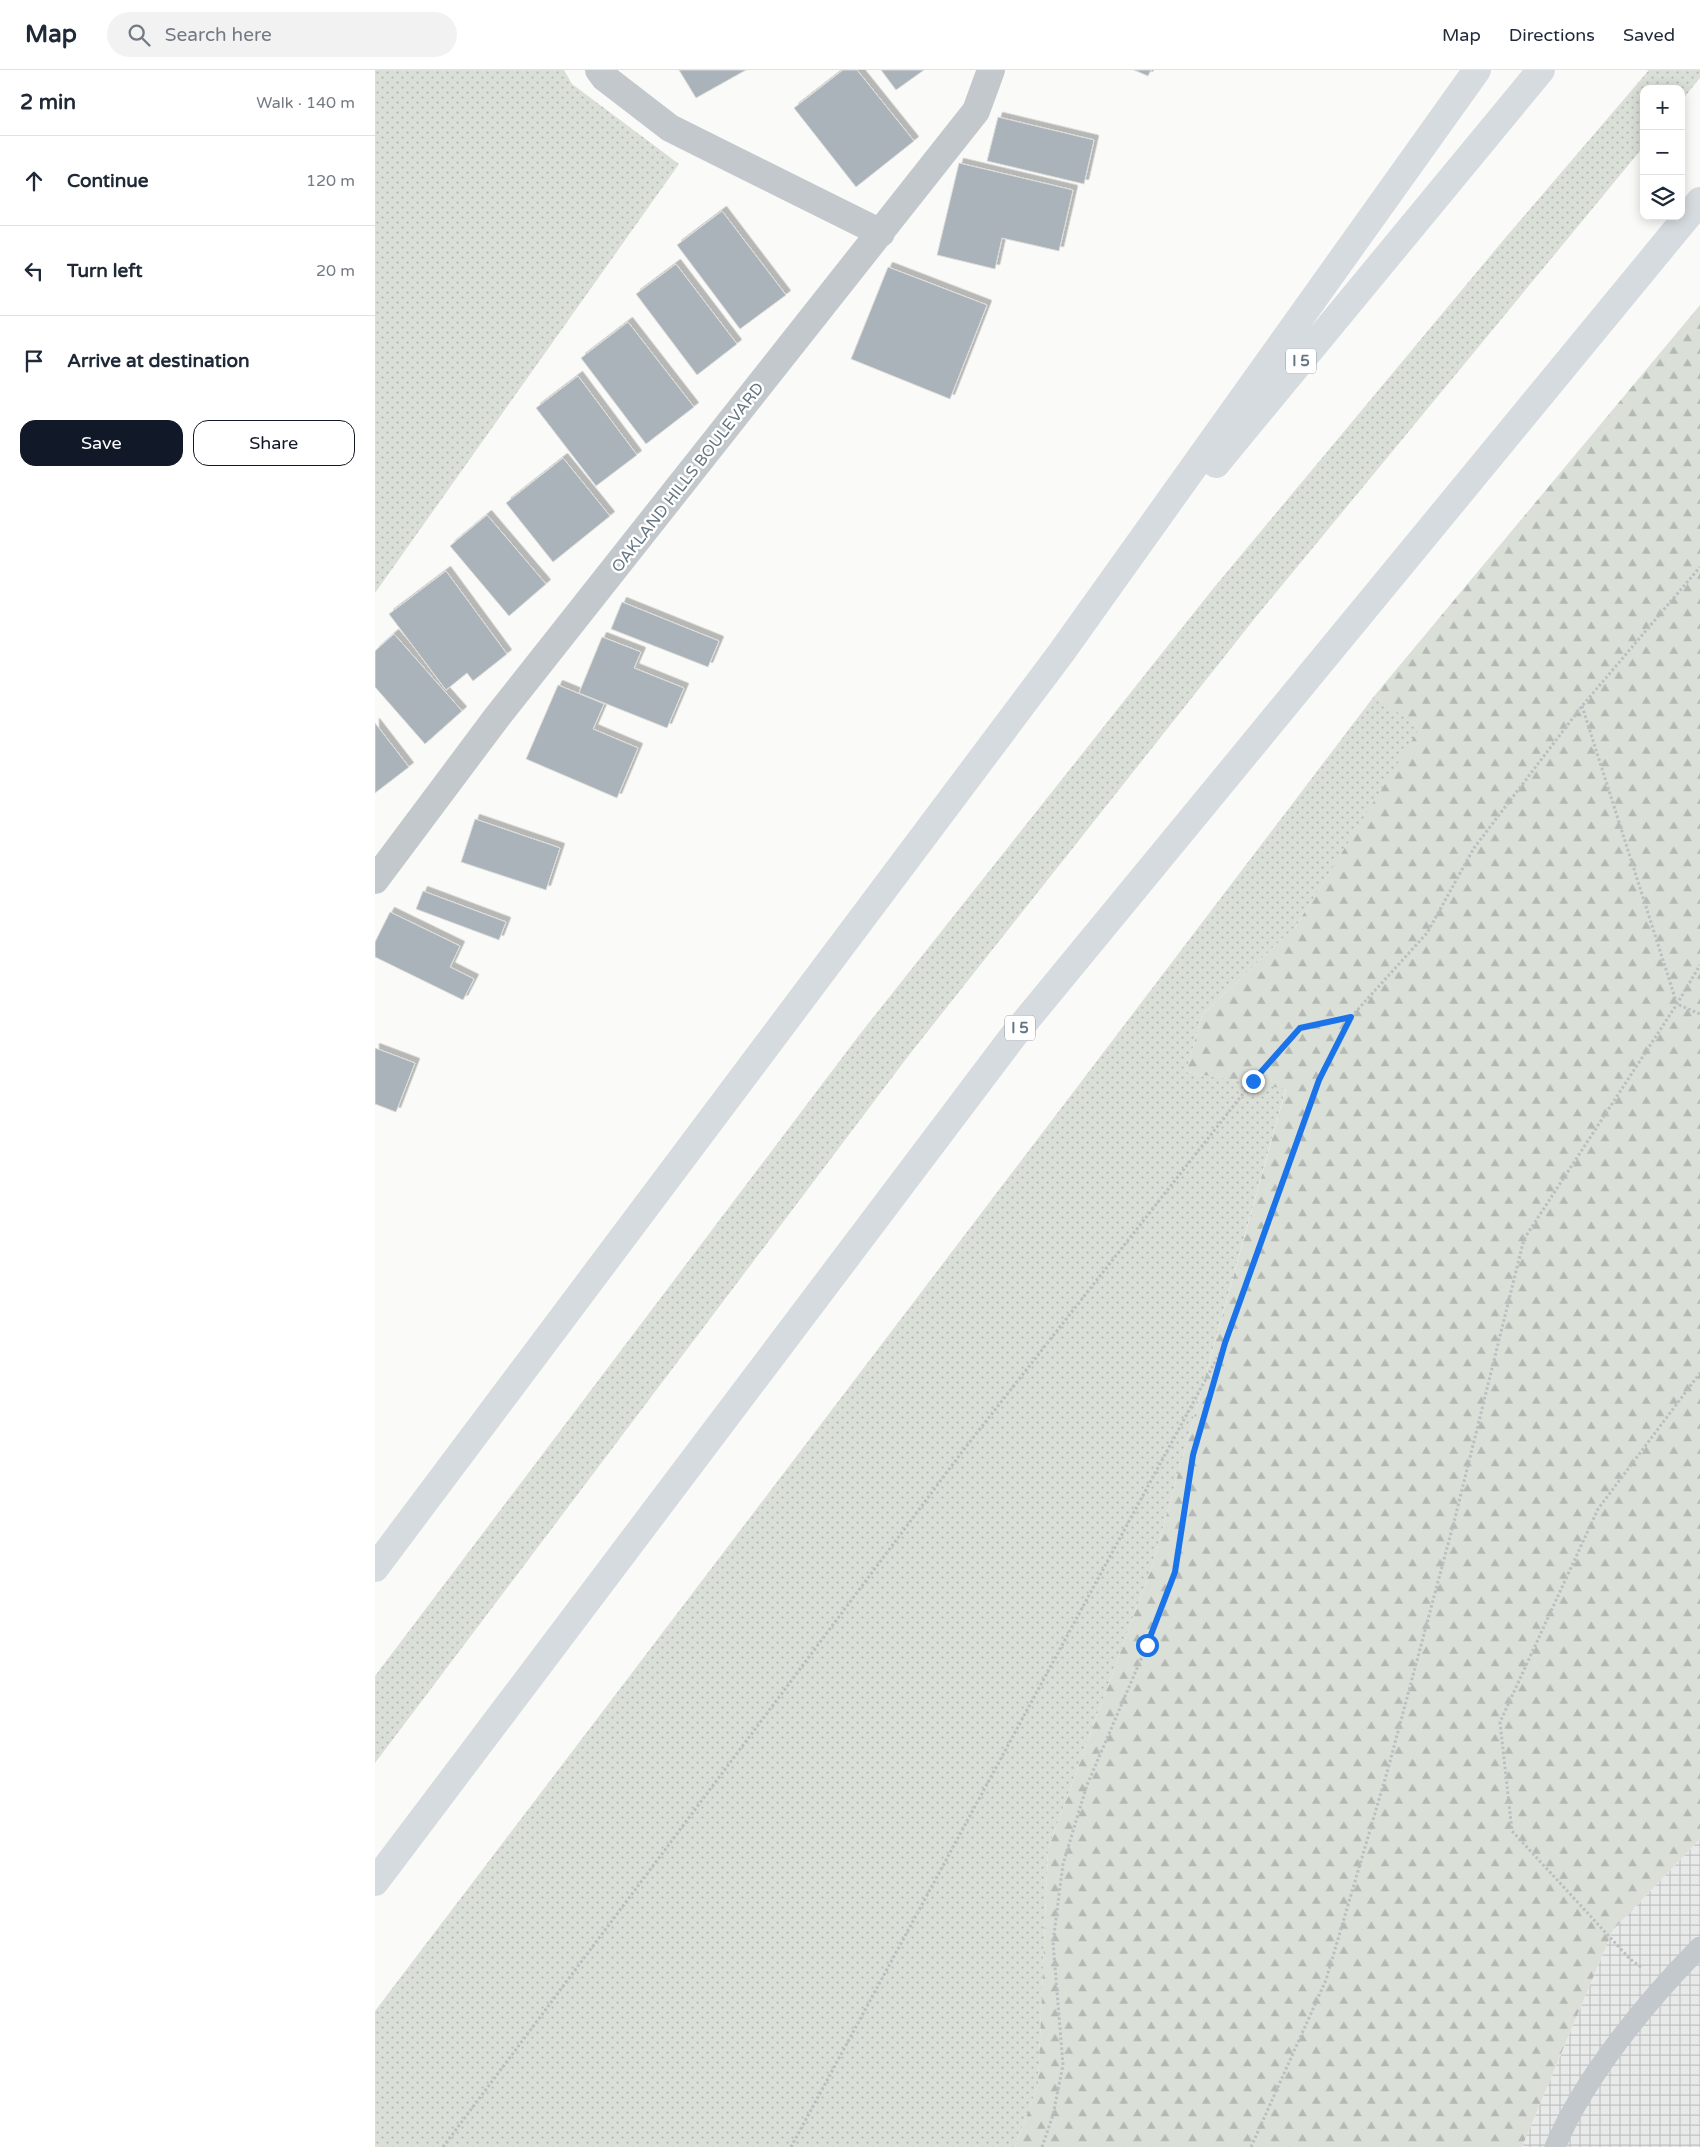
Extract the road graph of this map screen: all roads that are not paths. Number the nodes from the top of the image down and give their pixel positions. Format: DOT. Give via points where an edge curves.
graph roads {
  1 [pos="599,70"];
  2 [pos="991,70"];
  3 [pos="1477,70"];
  4 [pos="1541,70"];
  5 [pos="1700,201"];
  6 [pos="881,233"];
  7 [pos="1061,653"];
  8 [pos="375,880"];
  9 [pos="375,1568"];
  10 [pos="375,1882"];
  11 [pos="1700,1947"];
  12 [pos="1555,2147"];
  1 -- 6 [label="street" via="670,128"];
  2 -- 6 [label="street, OAKLAND HILLS BOULEVARD" via="976,111"];
  3 -- 7 [label="highway"];
  4 -- 7 [label="highway, I 5"];
  5 -- 10 [label="highway, I 5" via="1013,1035"];
  6 -- 8 [label="street, OAKLAND HILLS BOULEVARD" via="503,709"];
  7 -- 9 [label="highway, I 5"];
  11 -- 12 [label="lane" via="1664,1984 1606,2059 1581,2096"];
}
